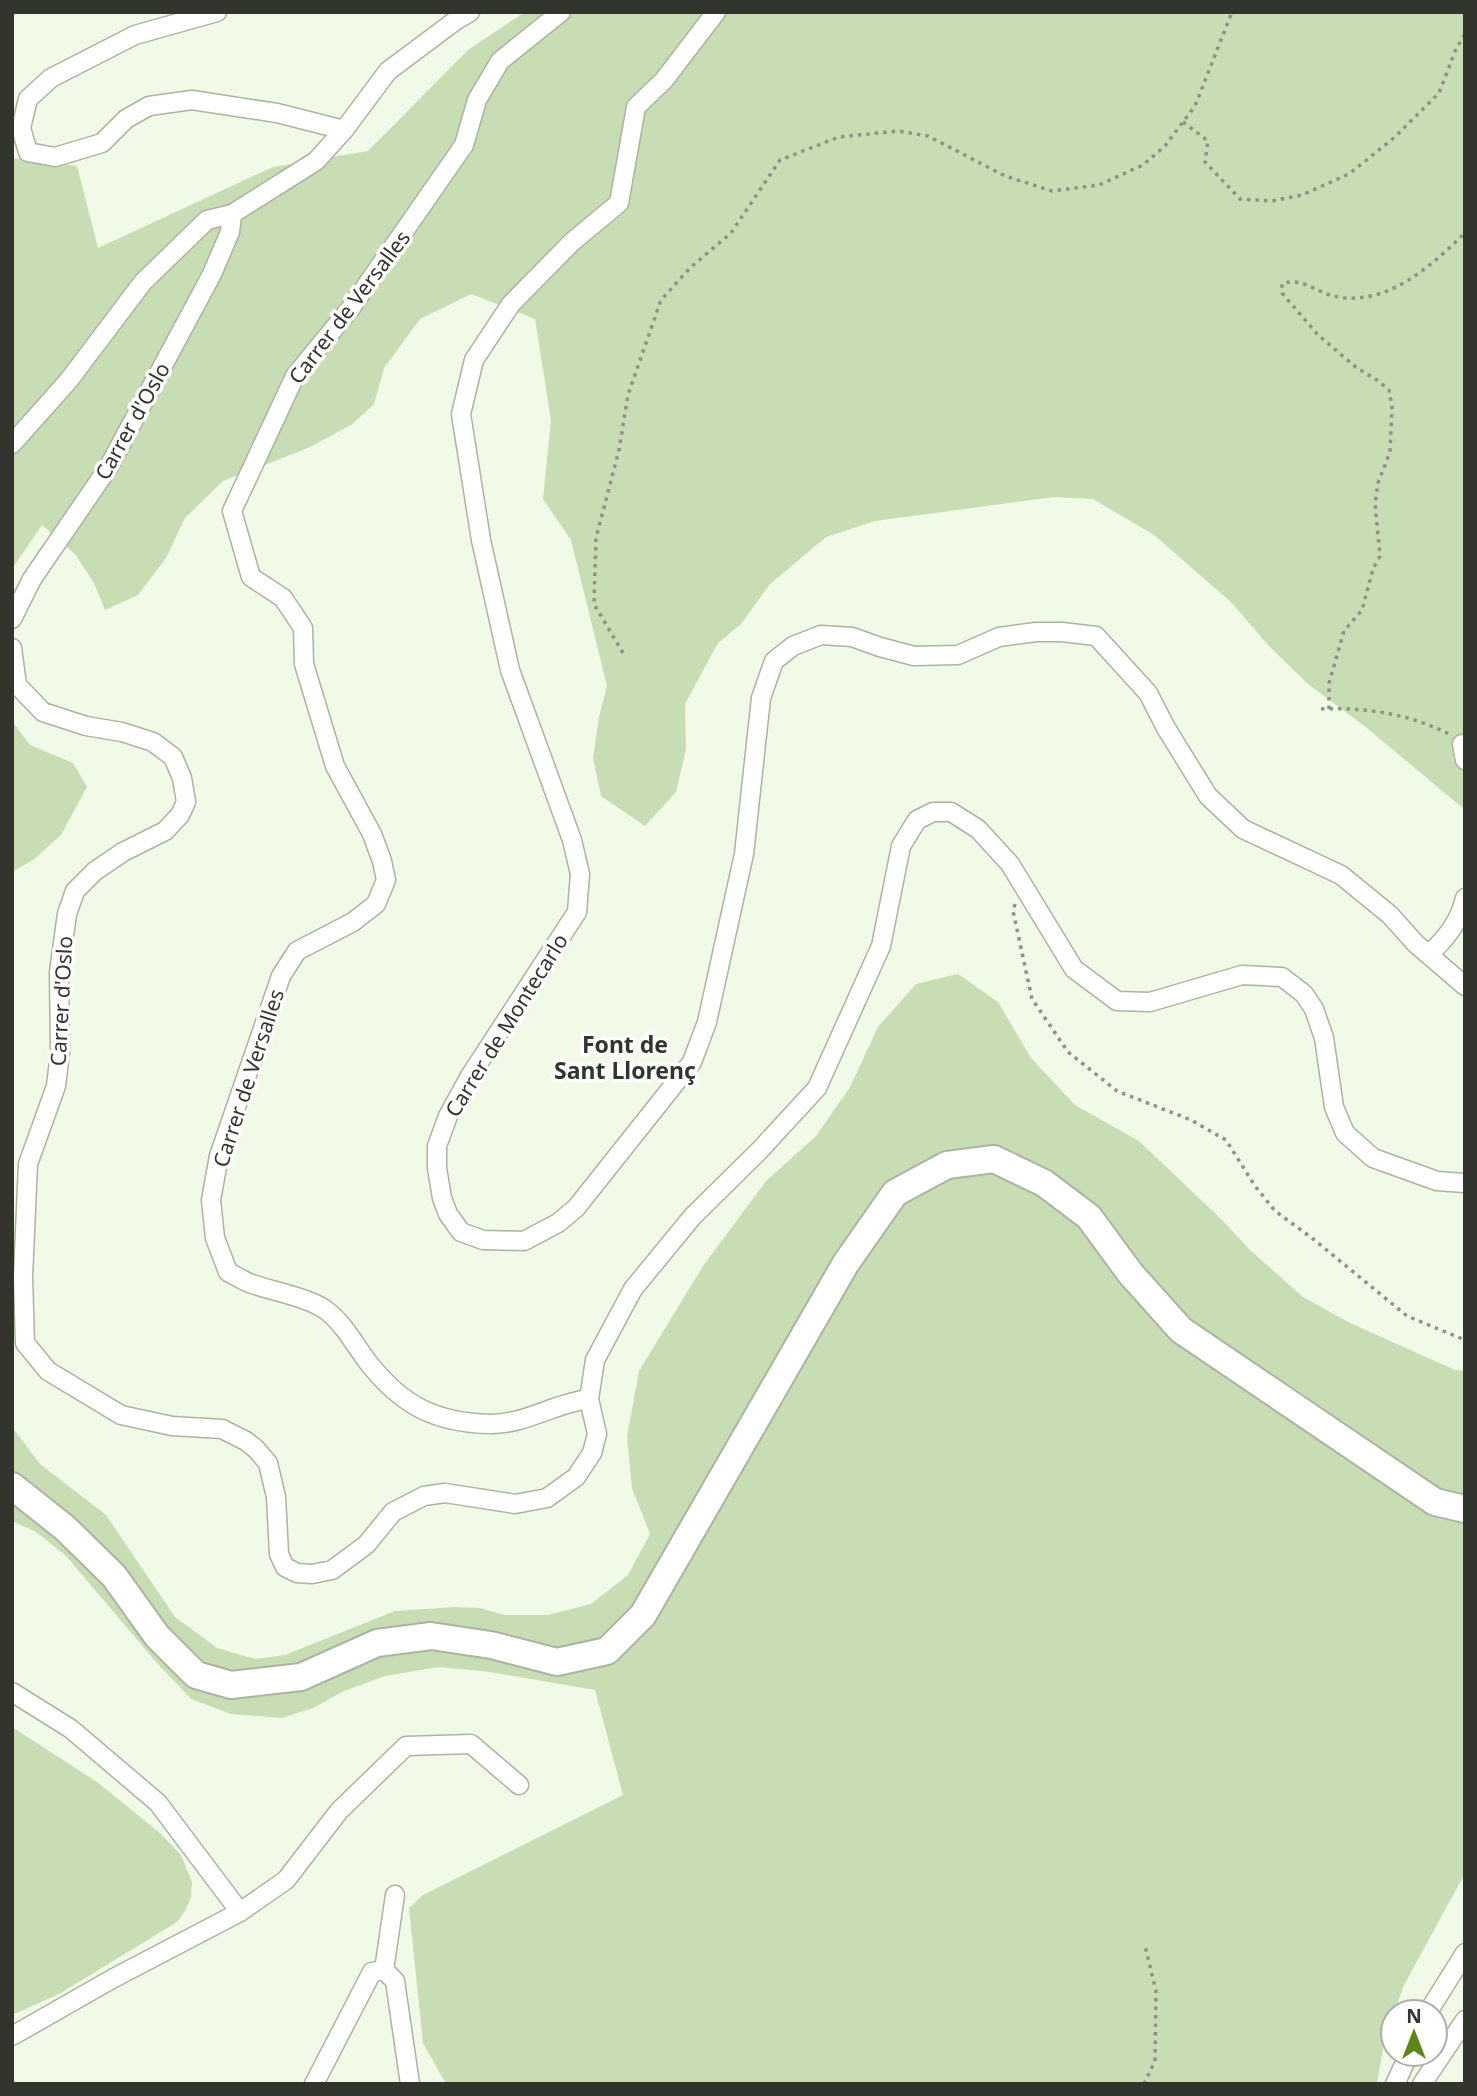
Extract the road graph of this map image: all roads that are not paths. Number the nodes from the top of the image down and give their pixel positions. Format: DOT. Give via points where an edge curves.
graph roads {
  1 [pos="217,12"];
  2 [pos="470,12"];
  3 [pos="561,12"];
  4 [pos="716,12"];
  5 [pos="344,130"];
  6 [pos="232,214"];
  7 [pos="12,444"];
  8 [pos="12,620"];
  9 [pos="12,648"];
  10 [pos="1465,898"];
  11 [pos="1429,954"];
  12 [pos="1465,986"];
  13 [pos="1465,1184"];
  14 [pos="589,1399"];
  15 [pos="12,1486"];
  16 [pos="1465,1509"];
  17 [pos="12,1692"];
  18 [pos="519,1785"];
  19 [pos="395,1895"];
  20 [pos="240,1912"];
  21 [pos="1465,1953"];
  22 [pos="384,1970"];
  23 [pos="1437,1998"];
  24 [pos="1465,2020"];
  25 [pos="12,2036"];
  26 [pos="1402,2068"];
  27 [pos="314,2084"];
  28 [pos="410,2084"];
  29 [pos="1395,2084"];
  30 [pos="1422,2084"];
  1 -- 5 [label="street" via="135,35 51,78 28,99 22,128 28,152 55,158 102,143 126,119 149,106 192,100 277,113"];
  2 -- 5 [label="street" via="387,71"];
  3 -- 14 [label="street, Carrer de Versalles" via="500,61 477,100 464,145 351,309 295,376 232,510 251,577 284,598 303,628 304,664 335,766 372,834 386,880 376,904 353,922 297,951 281,976 219,1156 211,1200 215,1238 228,1272 326,1310 388,1385 410,1404 433,1416 490,1424"];
  4 -- 11 [label="street, Carrer de Montecarlo" via="636,107 620,203 572,242 511,304 474,360 461,414 481,540 510,670 580,874 577,912 470,1076 437,1146 442,1198 454,1223 461,1232 483,1240 506,1241 524,1241 558,1223 576,1208 692,1062 706,1022 744,854 761,698 774,661 793,646 821,635 852,637 914,656 958,655 999,637 1036,632 1096,636 1148,693 1208,796 1243,829 1341,875"];
  5 -- 6 [label="street" via="316,161"];
  6 -- 7 [label="street" via="207,220 143,282 69,380"];
  6 -- 8 [label="street, Carrer d'Oslo" via="230,232 212,274 108,468 32,579"];
  9 -- 14 [label="street, Carrer d'Oslo" via="17,685 43,712 153,742 173,757 186,802 165,831 95,872 75,891 67,914 59,972 56,1086 28,1164 23,1319 25,1342 34,1356 48,1371 121,1415 172,1426 222,1429 256,1449 268,1463 276,1497 279,1554 285,1567 297,1573 332,1570 366,1545 393,1512 424,1496 445,1493 515,1504 547,1498 576,1477 592,1453 597,1434"];
  10 -- 11 [label="street" via="1446,939"];
  11 -- 12 [label="street, Carrer de Montecarlo"];
  13 -- 14 [label="street" via="1437,1181 1373,1158 1345,1133 1334,1107 1324,1038 1314,1009 1304,994 1282,977 1242,975 1150,1003 1117,1001 1074,969 1010,864 978,829 951,812 933,812 917,820 901,846 881,946 817,1088 693,1216 633,1289 595,1360"];
  15 -- 16 [label="main road" via="65,1528 114,1576 157,1636 196,1675 231,1685 301,1677 377,1643 432,1636 557,1662 607,1651 643,1615 846,1264 895,1193 947,1165 994,1159 1044,1183 1089,1217 1130,1273 1181,1330 1435,1502"];
  17 -- 20 [label="street" via="71,1729 158,1803"];
  18 -- 20 [label="street" via="471,1744 406,1746 339,1811 286,1880"];
  19 -- 22 [label="street"];
  20 -- 25 [label="street"];
  21 -- 23 [label="street"];
  22 -- 27 [label="street" via="372,1972"];
  22 -- 28 [label="street" via="395,1981"];
  24 -- 30 [label="street"];
  26 -- 29 [label="street"];
}
